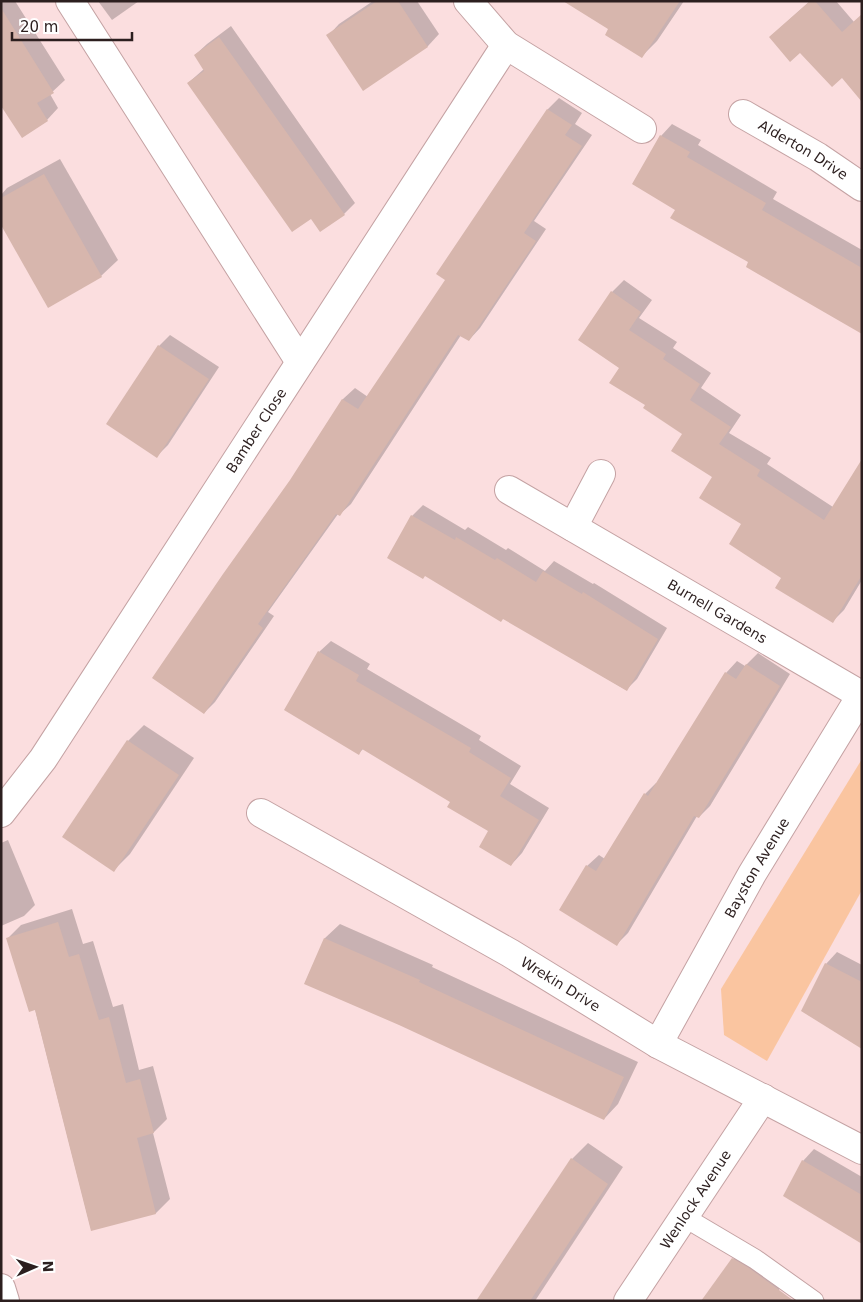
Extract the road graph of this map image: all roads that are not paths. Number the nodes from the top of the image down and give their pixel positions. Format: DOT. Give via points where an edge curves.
graph roads {
  1 [pos="70,1"];
  2 [pos="468,1"];
  3 [pos="506,45"];
  4 [pos="743,114"];
  5 [pos="642,129"];
  6 [pos="862,187"];
  7 [pos="300,362"];
  8 [pos="601,474"];
  9 [pos="509,490"];
  10 [pos="573,527"];
  11 [pos="862,695"];
  12 [pos="1,813"];
  13 [pos="261,813"];
  14 [pos="658,1044"];
  15 [pos="763,1098"];
  16 [pos="862,1150"];
  17 [pos="684,1217"];
  18 [pos="1,1288"];
  19 [pos="5,1301"];
  20 [pos="628,1301"];
  21 [pos="814,1301"];
  1 -- 7 [label="street"];
  2 -- 3 [label="street"];
  3 -- 5 [label="street"];
  3 -- 7 [label="street, Bamber Close"];
  4 -- 6 [label="street, Alderton Drive"];
  7 -- 12 [label="street, Bamber Close" via="43,759"];
  8 -- 10 [label="street"];
  9 -- 10 [label="street, Burnell Gardens"];
  10 -- 11 [label="street, Burnell Gardens"];
  11 -- 14 [label="street, Bayston Avenue" via="752,874"];
  13 -- 14 [label="street, Wrekin Drive" via="510,953"];
  14 -- 15 [label="street, Wrekin Drive"];
  15 -- 16 [label="street, Wrekin Drive"];
  15 -- 17 [label="street, Wenlock Avenue"];
  17 -- 20 [label="street, Wenlock Avenue"];
  17 -- 21 [label="lane" via="755,1259"];
  18 -- 19 [label="street"];
}
